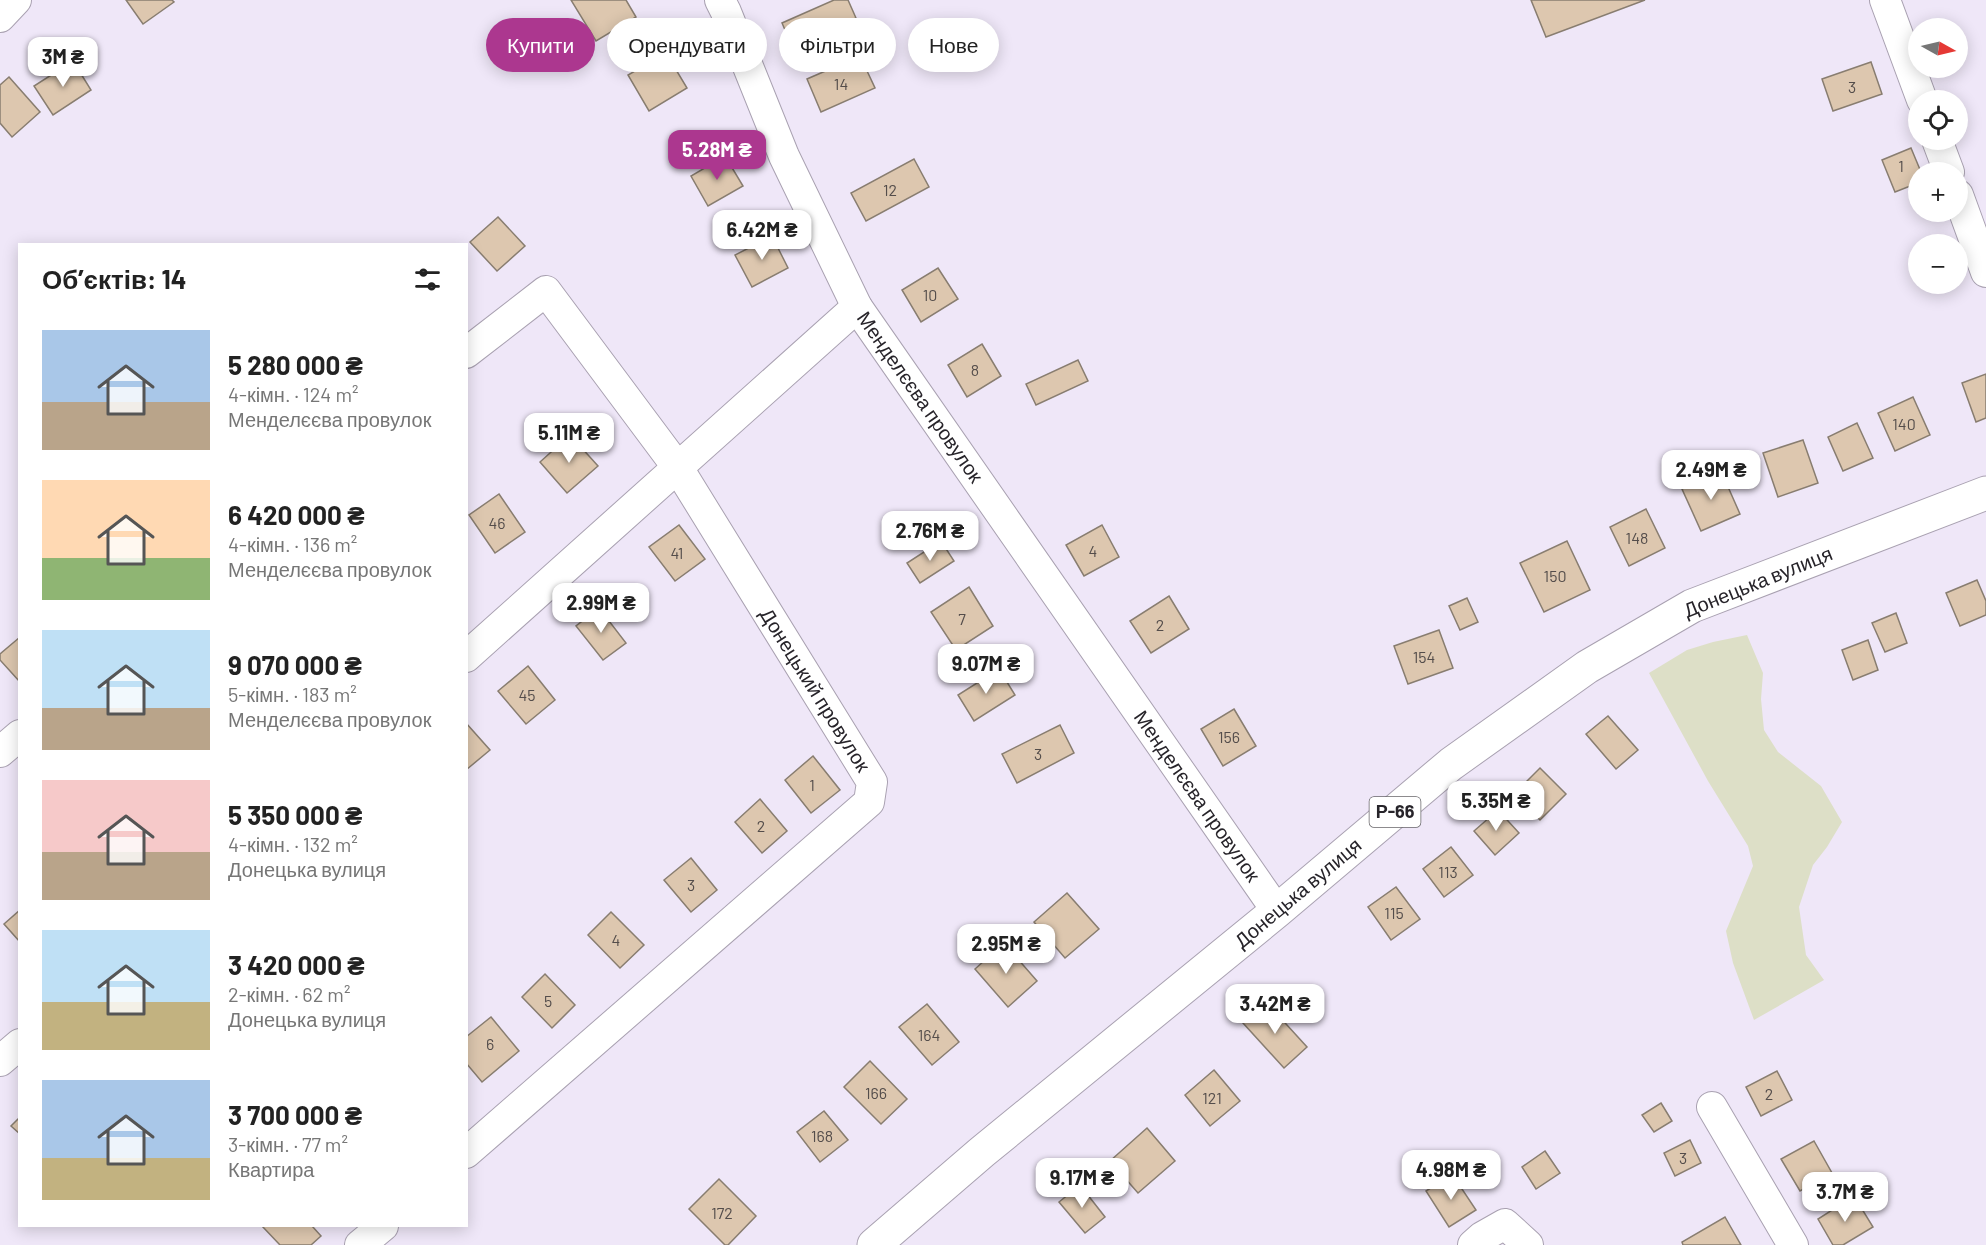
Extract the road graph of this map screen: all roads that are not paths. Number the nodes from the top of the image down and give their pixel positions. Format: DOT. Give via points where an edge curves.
graph roads {
  1 [pos="16,0"];
  2 [pos="720,0"];
  3 [pos="1885,0"];
  4 [pos="0,17"];
  5 [pos="1918,90"];
  6 [pos="1968,222"];
  7 [pos="1986,272"];
  8 [pos="856,307"];
  9 [pos="468,350"];
  10 [pos="678,468"];
  11 [pos="1986,493"];
  12 [pos="468,655"];
  13 [pos="18,737"];
  14 [pos="0,752"];
  15 [pos="1277,911"];
  16 [pos="18,1046"];
  17 [pos="0,1061"];
  18 [pos="1712,1107"];
  19 [pos="468,1151"];
  20 [pos="382,1227"];
  21 [pos="360,1245"];
  22 [pos="874,1245"];
  23 [pos="1473,1245"];
  24 [pos="1528,1245"];
  25 [pos="1793,1245"];
  1 -- 4 [label="street"];
  2 -- 8 [label="street, Менделєєва провулок" via="784,156"];
  3 -- 5 [label="street"];
  6 -- 7 [label="street"];
  8 -- 10 [label="street"];
  8 -- 15 [label="street, Менделєєва провулок"];
  9 -- 10 [label="street, Донецький провулок" via="546,291"];
  10 -- 12 [label="street"];
  10 -- 19 [label="street, Донецький провулок" via="872,782 869,802"];
  11 -- 15 [label="main road, Донецька вулиця / Р-66" via="1692,606 1587,667 1451,764"];
  13 -- 14 [label="street"];
  15 -- 22 [label="main road, Донецька вулиця / Р-66"];
  16 -- 17 [label="street"];
  18 -- 25 [label="street"];
  20 -- 21 [label="street"];
  23 -- 24 [label="street" via="1505,1224"];
}
